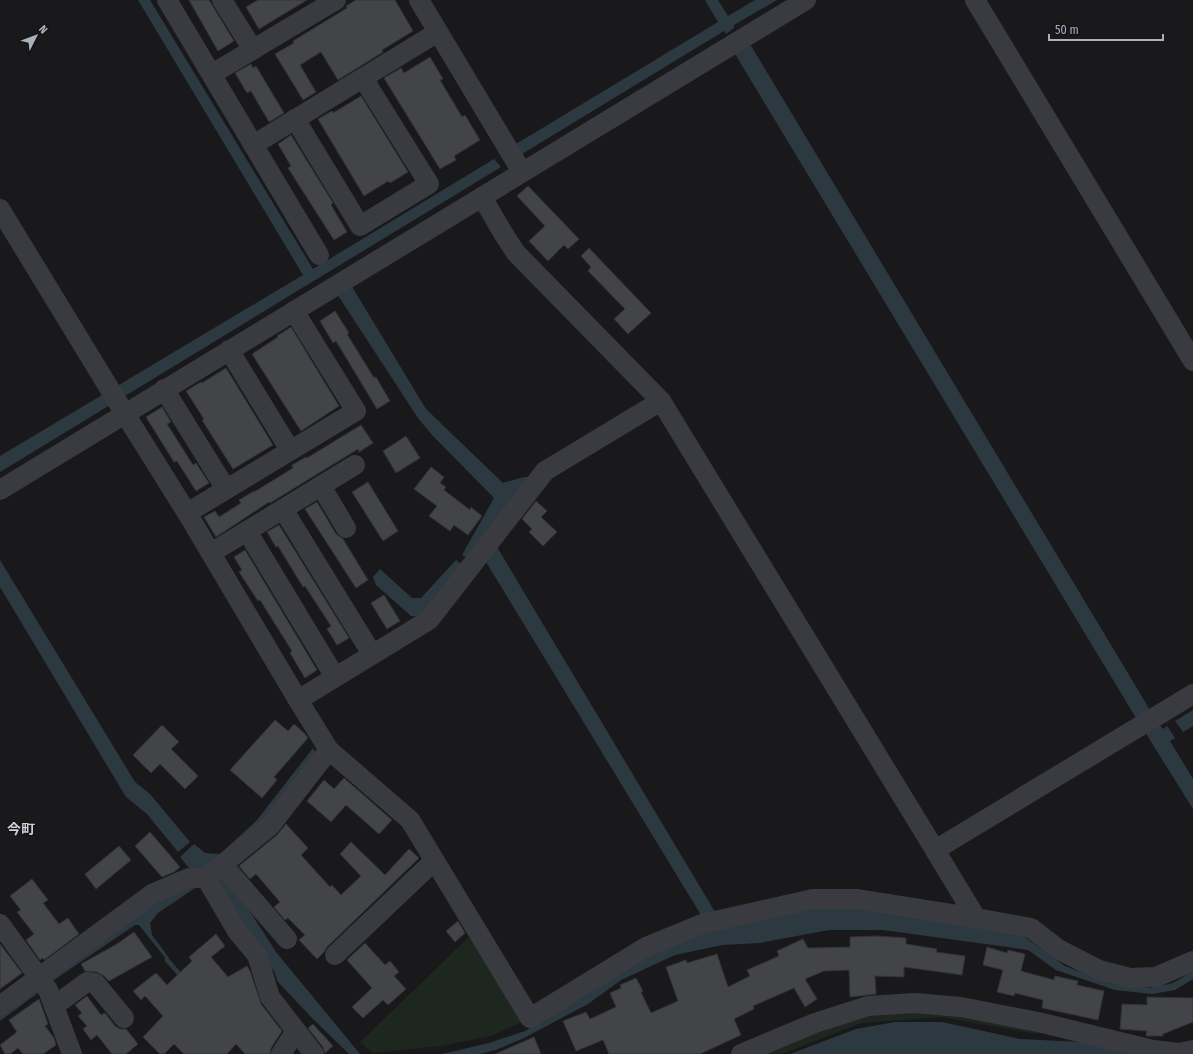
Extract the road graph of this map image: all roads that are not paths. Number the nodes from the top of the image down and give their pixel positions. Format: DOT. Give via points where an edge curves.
graph roads {
  1 [pos="167,0"];
  2 [pos="222,0"];
  3 [pos="418,0"];
  4 [pos="806,0"];
  5 [pos="975,0"];
  6 [pos="324,3"];
  7 [pos="438,32"];
  8 [pos="253,50"];
  9 [pos="212,74"];
  10 [pos="363,78"];
  11 [pos="295,119"];
  12 [pos="253,145"];
  13 [pos="522,172"];
  14 [pos="482,197"];
  15 [pos="0,208"];
  16 [pos="319,255"];
  17 [pos="294,311"];
  18 [pos="230,350"];
  19 [pos="1193,361"];
  20 [pos="164,389"];
  21 [pos="117,401"];
  22 [pos="661,401"];
  23 [pos="290,450"];
  24 [pos="355,465"];
  25 [pos="321,486"];
  26 [pos="226,489"];
  27 [pos="0,490"];
  28 [pos="283,509"];
  29 [pos="187,513"];
  30 [pos="346,528"];
  31 [pos="247,531"];
  32 [pos="211,553"];
  33 [pos="372,654"];
  34 [pos="335,677"];
  35 [pos="1193,694"];
  36 [pos="298,700"];
  37 [pos="329,750"];
  38 [pos="935,850"];
  39 [pos="434,861"];
  40 [pos="223,865"];
  41 [pos="206,878"];
  42 [pos="976,918"];
  43 [pos="0,924"];
  44 [pos="287,939"];
  45 [pos="335,955"];
  46 [pos="1193,961"];
  47 [pos="39,977"];
  48 [pos="0,1006"];
  49 [pos="54,1006"];
  50 [pos="124,1018"];
  51 [pos="296,1031"];
  52 [pos="1193,1050"];
  53 [pos="72,1054"];
  54 [pos="281,1054"];
  55 [pos="314,1054"];
  56 [pos="741,1054"];
  1 -- 9 [label="street"];
  2 -- 8 [label="street"];
  3 -- 7 [label="street"];
  4 -- 13 [label="street"];
  5 -- 19 [label="street"];
  6 -- 8 [label="street"];
  7 -- 10 [label="street"];
  7 -- 13 [label="street"];
  8 -- 9 [label="street"];
  9 -- 12 [label="street"];
  10 -- 11 [label="street"];
  10 -- 11 [label="street" via="428,184 360,226"];
  11 -- 12 [label="street"];
  12 -- 16 [label="street"];
  13 -- 14 [label="street"];
  14 -- 17 [label="street"];
  14 -- 22 [label="street" via="516,253"];
  15 -- 21 [label="street"];
  17 -- 18 [label="street"];
  17 -- 23 [label="street" via="356,411"];
  18 -- 20 [label="street"];
  18 -- 23 [label="street"];
  20 -- 21 [label="street"];
  20 -- 26 [label="street"];
  21 -- 27 [label="street"];
  21 -- 29 [label="street"];
  22 -- 33 [label="street" via="545,470 429,620"];
  22 -- 38 [label="street"];
  23 -- 26 [label="street"];
  24 -- 25 [label="street"];
  25 -- 28 [label="street"];
  25 -- 30 [label="street"];
  26 -- 29 [label="street"];
  28 -- 31 [label="street"];
  28 -- 33 [label="street"];
  29 -- 32 [label="street"];
  31 -- 32 [label="street"];
  31 -- 34 [label="street"];
  32 -- 36 [label="street"];
  33 -- 34 [label="street"];
  34 -- 36 [label="street"];
  35 -- 38 [label="street"];
  36 -- 37 [label="street"];
  37 -- 39 [label="street" via="410,820"];
  37 -- 40 [label="street" via="270,826"];
  38 -- 42 [label="street"];
  39 -- 42 [label="street" via="530,1018 646,947 702,924 723,919 813,899 856,899"];
  39 -- 45 [label="street"];
  40 -- 41 [label="street"];
  40 -- 44 [label="street"];
  41 -- 47 [label="street" via="190,878 152,894"];
  41 -- 51 [label="street" via="237,931 257,955 270,997"];
  42 -- 46 [label="street" via="1031,928 1058,949 1099,970 1130,978 1156,977"];
  43 -- 47 [label="street"];
  47 -- 48 [label="street"];
  47 -- 49 [label="street" via="48,990"];
  49 -- 50 [label="street" via="87,982 95,983"];
  49 -- 53 [label="street"];
  51 -- 54 [label="street"];
  51 -- 55 [label="street"];
  52 -- 56 [label="street" via="1179,1053 1153,1050 1030,1020 961,1007 915,1003 868,1006 815,1023"];
}
